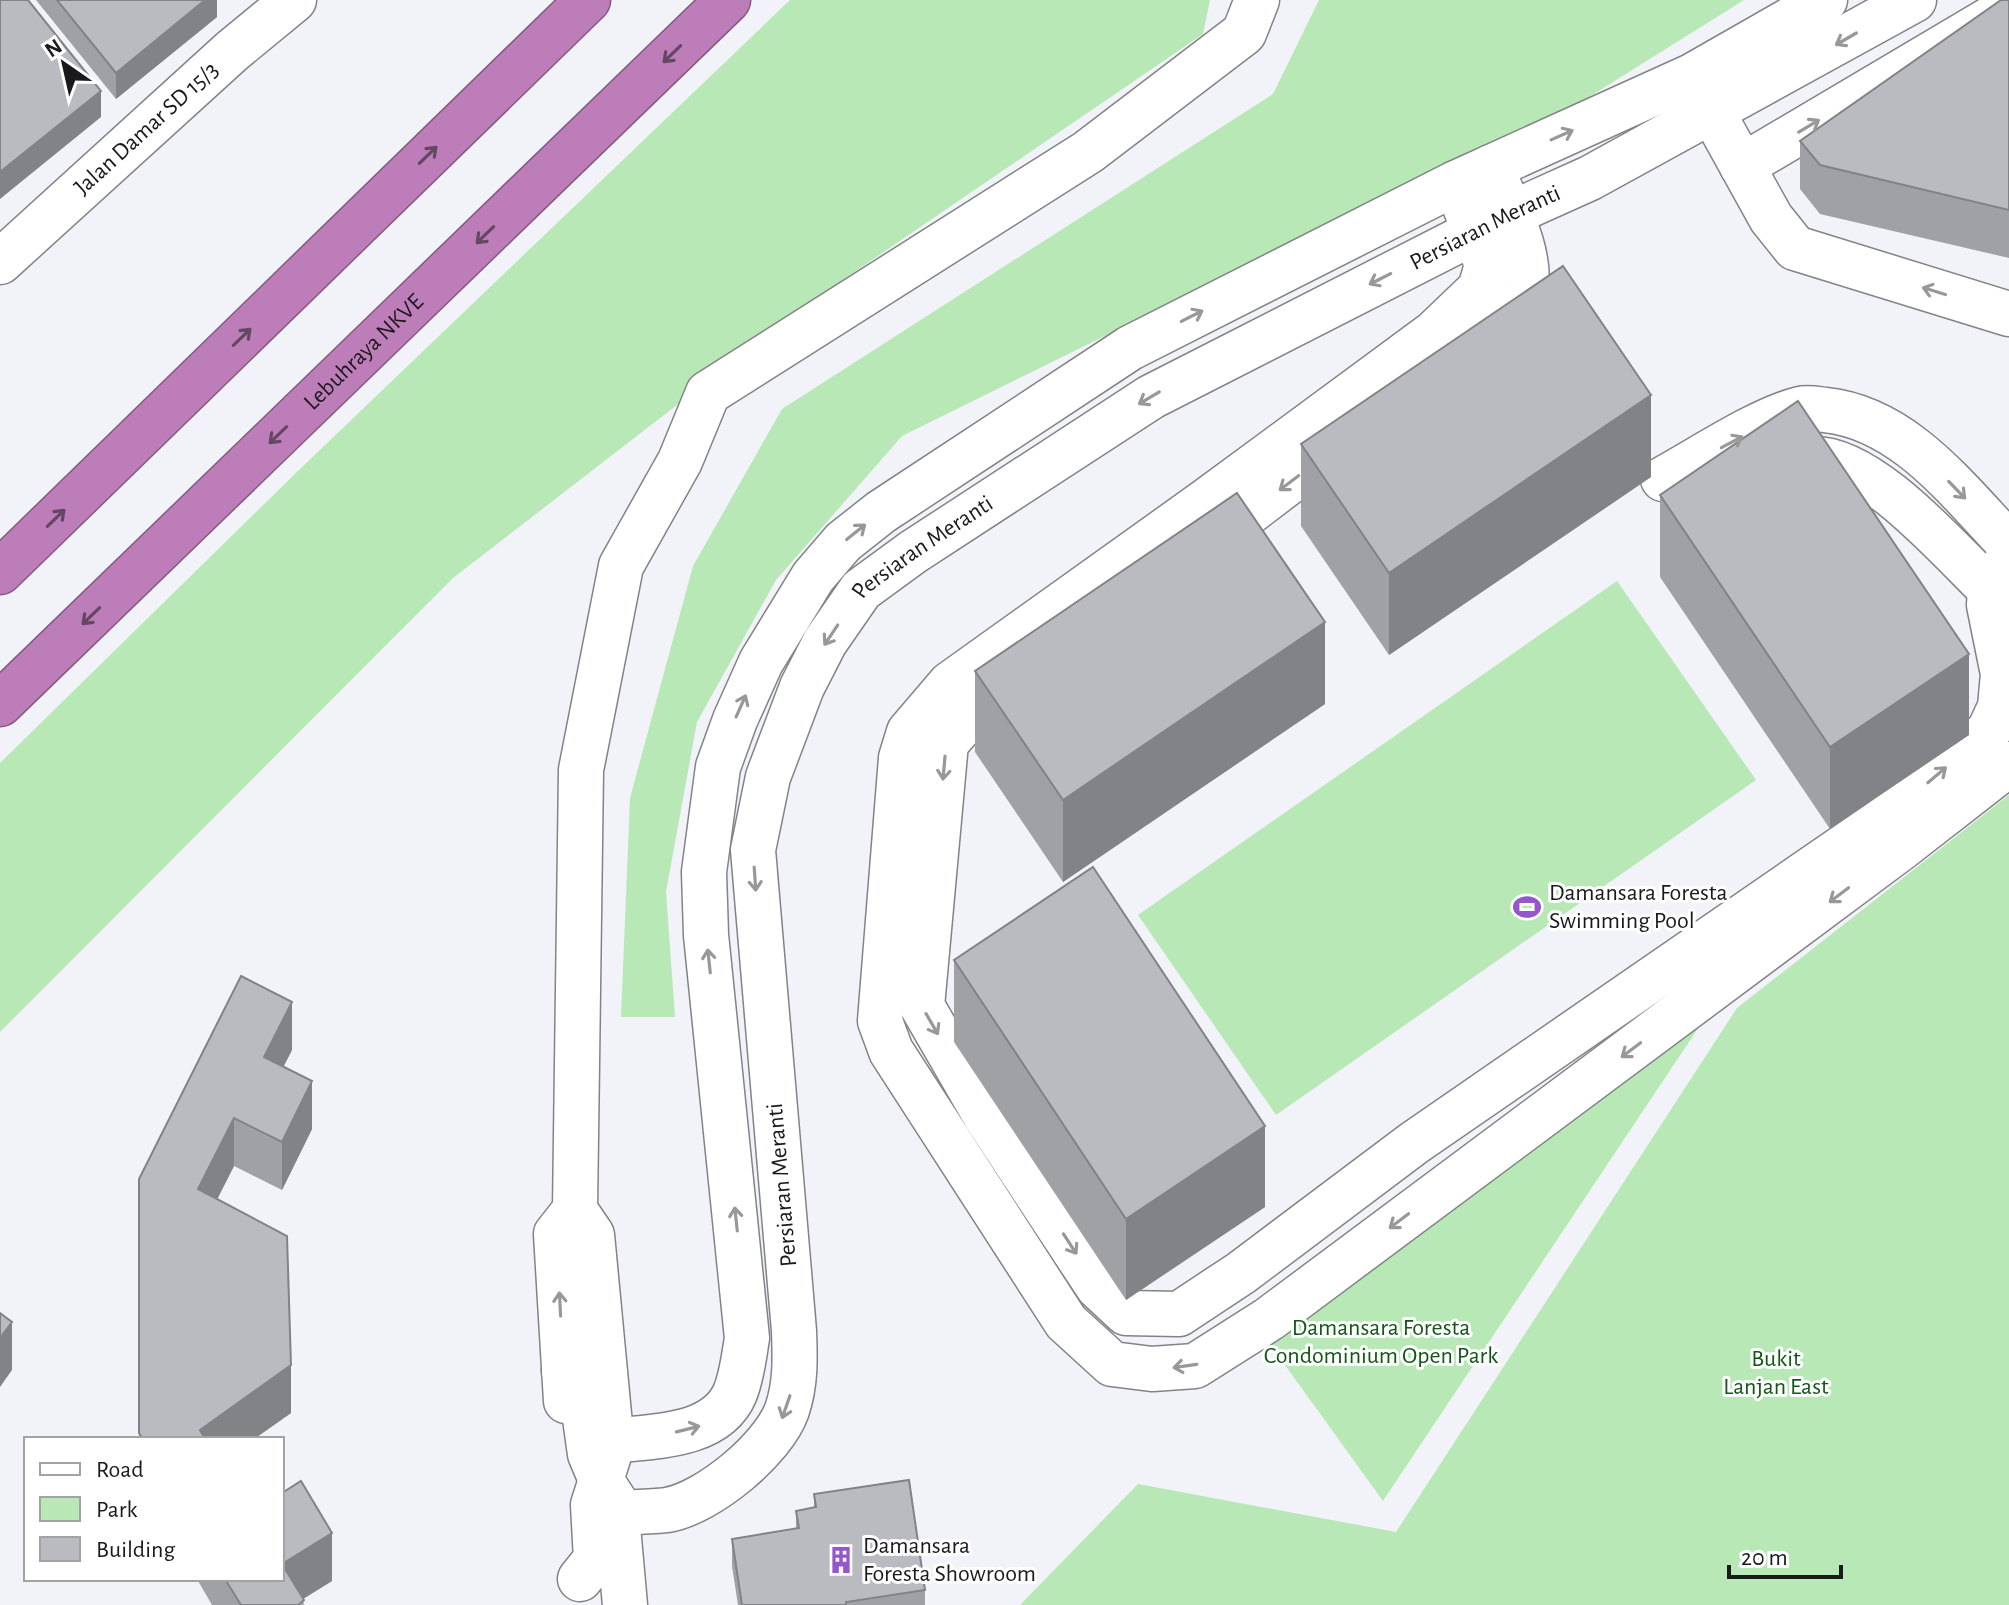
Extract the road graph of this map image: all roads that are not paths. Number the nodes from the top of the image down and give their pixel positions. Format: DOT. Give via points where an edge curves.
graph roads {
  1 [pos="294,0"];
  2 [pos="588,0"];
  3 [pos="728,0"];
  4 [pos="1257,0"];
  5 [pos="1825,0"];
  6 [pos="1914,0"];
  7 [pos="2009,8"];
  8 [pos="1702,94"];
  9 [pos="1742,166"];
  10 [pos="1474,175"];
  11 [pos="1492,223"];
  12 [pos="0,262"];
  13 [pos="2009,314"];
  14 [pos="1216,516"];
  15 [pos="2009,544"];
  16 [pos="1250,570"];
  17 [pos="0,572"];
  18 [pos="2000,601"];
  19 [pos="0,704"];
  20 [pos="2009,764"];
  21 [pos="1885,823"];
  22 [pos="1638,979"];
  23 [pos="1668,1023"];
  24 [pos="986,1117"];
  25 [pos="1408,1138"];
  26 [pos="952,1149"];
  27 [pos="1444,1188"];
  28 [pos="575,1210"];
  29 [pos="1238,1270"];
  30 [pos="1269,1319"];
  31 [pos="564,1371"];
  32 [pos="610,1478"];
  33 [pos="582,1592"];
  34 [pos="625,1605"];
  1 -- 12 [label="street, Jalan Damar SD 15/3"];
  17 -- 2 [label="highway, one-way"];
  3 -- 19 [label="highway, Lebuhraya NKVE, one-way"];
  4 -- 28 [label="street" via="1244,33 1088,152 708,393 680,461 621,566 581,770"];
  5 -- 8 [label="street, Persiaran Meranti"];
  6 -- 8 [label="street, Persiaran Meranti, one-way"];
  9 -- 7 [label="street, one-way"];
  8 -- 9 [label="street"];
  10 -- 8 [label="street, Persiaran Meranti, one-way"];
  8 -- 11 [label="street, Persiaran Meranti" via="1590,178"];
  13 -- 9 [label="street, one-way" via="1795,248"];
  10 -- 11 [label="street"];
  32 -- 10 [label="street, Persiaran Meranti, one-way" via="673,1433 705,1425 725,1411 740,1379 747,1338 704,872 718,767 735,720 761,662 813,577 843,542 881,512 1130,348"];
  11 -- 14 [label="street" via="1524,256 1528,281 1521,298 1450,360"];
  11 -- 32 [label="street, Persiaran Meranti, one-way" via="1151,397 861,590 802,687 768,777 753,850 794,1331 796,1373 786,1412 772,1437 730,1477 669,1510"];
  14 -- 16 [label="street"];
  14 -- 24 [label="street, one-way" via="975,710 946,743 922,1006"];
  14 -- 26 [label="street" via="950,684 909,732 901,758 880,1021 891,1051"];
  18 -- 15 [label="street, one-way" via="1896,498 1857,470 1811,459 1710,485 1663,479 1803,408 1842,411 1881,425 1929,460"];
  21 -- 18 [label="street, one-way" via="1989,731 2000,707 2003,674"];
  20 -- 21 [label="street"];
  21 -- 22 [label="street"];
  21 -- 23 [label="street, one-way"];
  22 -- 23 [label="street"];
  22 -- 25 [label="street"];
  23 -- 27 [label="street, one-way"];
  24 -- 26 [label="street"];
  24 -- 29 [label="street, one-way" via="1098,1287 1126,1313 1179,1314"];
  25 -- 27 [label="street"];
  25 -- 29 [label="street"];
  30 -- 26 [label="street, one-way" via="1195,1366 1152,1369 1112,1364 1066,1322"];
  27 -- 30 [label="street, one-way"];
  31 -- 28 [label="street, one-way" via="556,1234"];
  28 -- 32 [label="street" via="592,1235"];
  29 -- 30 [label="street"];
  31 -- 32 [label="street" via="582,1397 590,1454"];
  31 -- 33 [label="street"];
  32 -- 33 [label="street" via="593,1505 596,1559"];
  32 -- 34 [label="street"];
}
